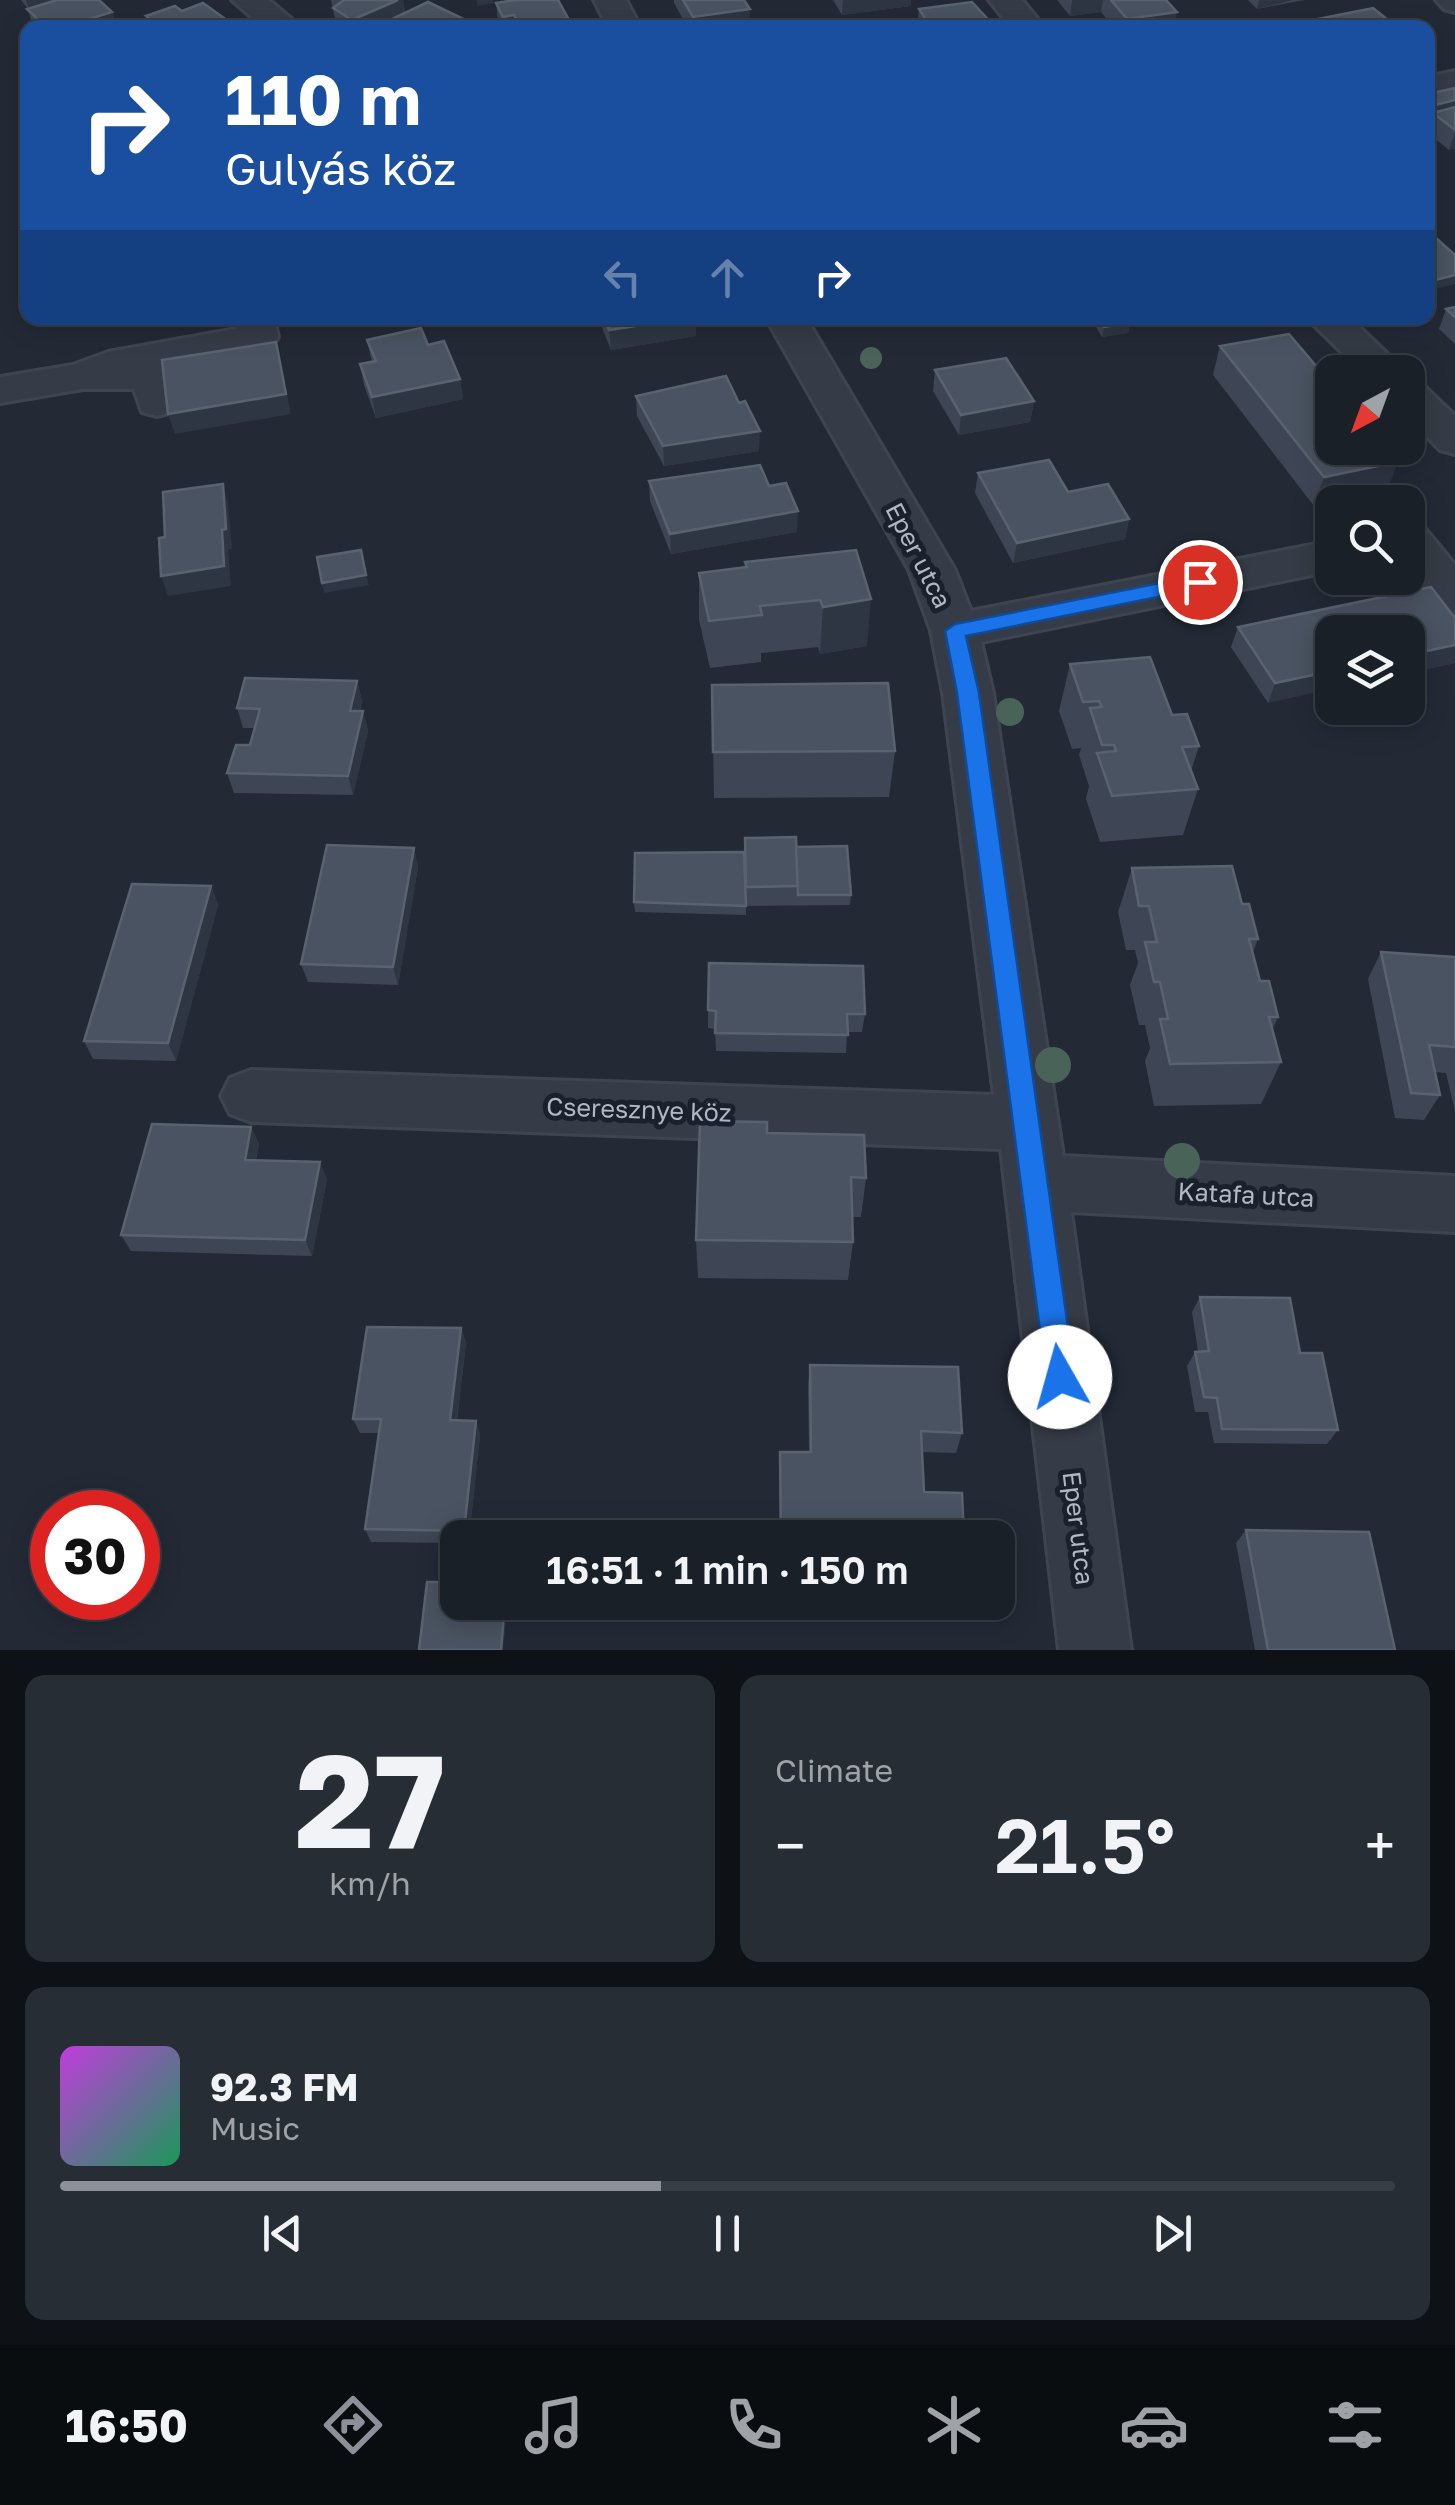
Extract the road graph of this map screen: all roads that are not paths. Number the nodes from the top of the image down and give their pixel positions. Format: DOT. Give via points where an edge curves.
graph roads {
  1 [pos="248,0"];
  2 [pos="1005,0"];
  3 [pos="275,20"];
  4 [pos="1023,20"];
  5 [pos="255,325"];
  6 [pos="790,325"];
  7 [pos="1335,325"];
  8 [pos="1367,355"];
  9 [pos="83,376"];
  10 [pos="0,390"];
  11 [pos="157,402"];
  12 [pos="1425,411"];
  13 [pos="1455,440"];
  14 [pos="1455,532"];
  15 [pos="1425,538"];
  16 [pos="1315,559"];
  17 [pos="1425,560"];
  18 [pos="1455,597"];
  19 [pos="955,631"];
  20 [pos="251,1096"];
  21 [pos="1027,1123"];
  22 [pos="1036,1182"];
  23 [pos="1455,1204"];
  24 [pos="1094,1650"];
  1 -- 3 [label="street"];
  2 -- 4 [label="street"];
  5 -- 9 [label="street" via="258,337 108,364"];
  6 -- 19 [label="street, Eper utca" via="932,570"];
  7 -- 8 [label="street"];
  9 -- 10 [label="street"];
  9 -- 11 [label="street" via="152,377"];
  12 -- 13 [label="street"];
  14 -- 15 [label="street"];
  16 -- 19 [label="street"];
  17 -- 18 [label="street"];
  19 -- 21 [label="street, Eper utca"];
  20 -- 21 [label="street, Cseresznye köz"];
  21 -- 22 [label="street, Eper utca"];
  22 -- 23 [label="street, Katafa utca"];
  22 -- 24 [label="street, Eper utca"];
}
